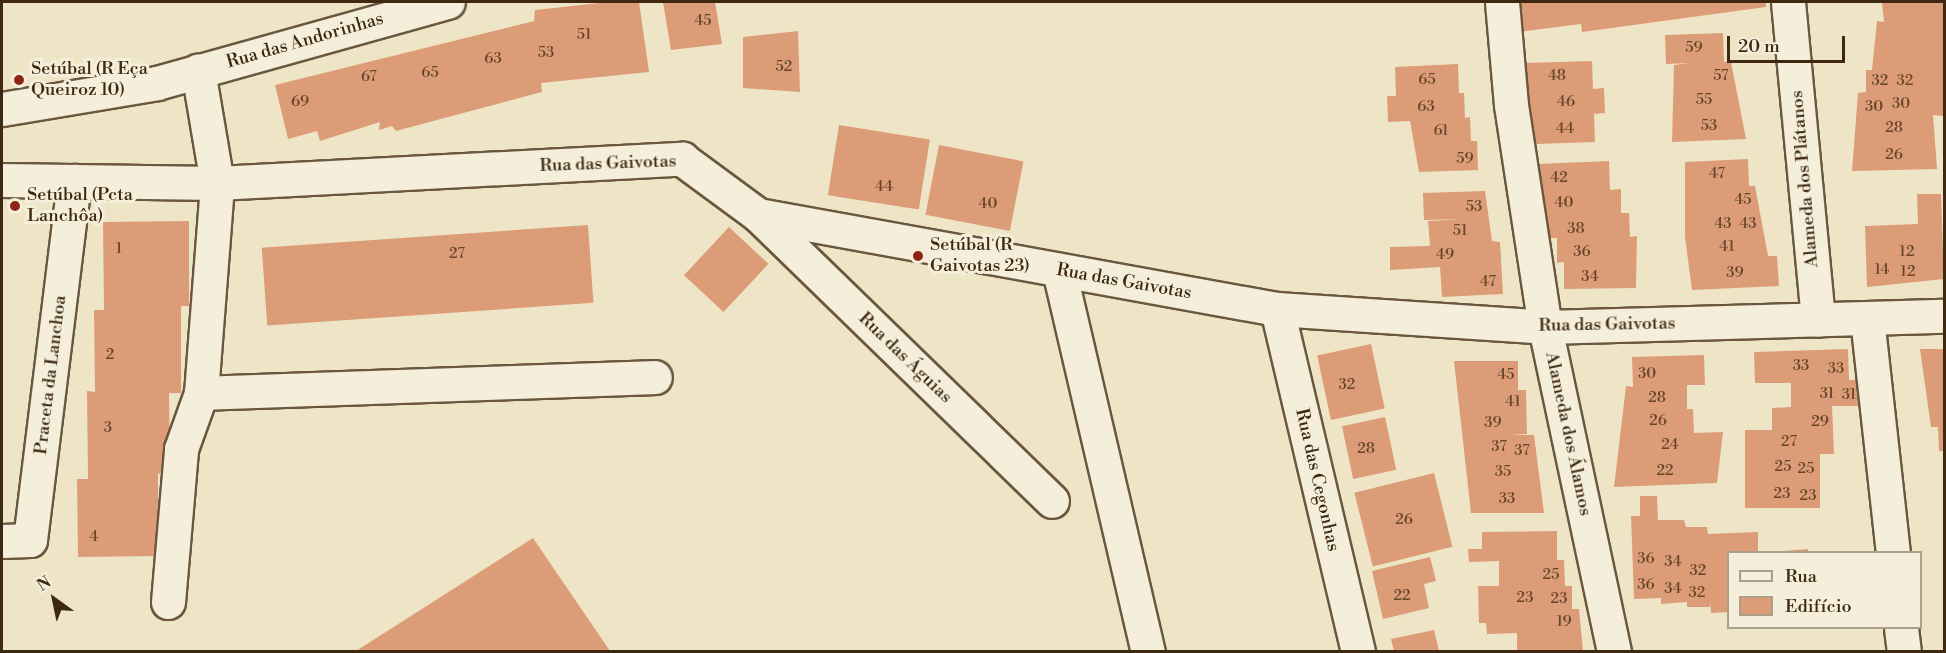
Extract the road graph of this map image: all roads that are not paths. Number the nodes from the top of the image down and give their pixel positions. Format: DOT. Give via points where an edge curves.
graph roads {
  1 [pos="448,2"];
  2 [pos="1502,2"];
  3 [pos="1788,2"];
  4 [pos="198,71"];
  5 [pos="2,109"];
  6 [pos="2,180"];
  7 [pos="74,181"];
  8 [pos="217,183"];
  9 [pos="758,215"];
  10 [pos="1059,270"];
  11 [pos="1277,309"];
  12 [pos="1944,316"];
  13 [pos="1867,318"];
  14 [pos="1818,320"];
  15 [pos="1545,327"];
  16 [pos="655,377"];
  17 [pos="201,393"];
  18 [pos="1052,501"];
  19 [pos="2,541"];
  20 [pos="1893,551"];
  21 [pos="168,602"];
  22 [pos="1901,629"];
  23 [pos="1148,651"];
  24 [pos="1358,651"];
  25 [pos="1614,651"];
  26 [pos="1904,651"];
  1 -- 4 [label="street, Rua das Andorinhas"];
  2 -- 15 [label="street, Alameda dos Álamos" via="1511,105"];
  3 -- 14 [label="street, Alameda dos Plátanos"];
  4 -- 5 [label="street, Rua das Andorinhas"];
  4 -- 8 [label="street"];
  6 -- 7 [label="street, Rua das Gaivotas"];
  7 -- 8 [label="street, Rua das Gaivotas"];
  7 -- 19 [label="street, Praceta da Lanchoa" via="30,540"];
  8 -- 9 [label="street, Rua das Gaivotas" via="682,159"];
  8 -- 17 [label="street"];
  9 -- 10 [label="street, Rua das Gaivotas"];
  9 -- 18 [label="street, Rua das Águias"];
  10 -- 11 [label="street, Rua das Gaivotas"];
  10 -- 23 [label="street"];
  11 -- 15 [label="street, Rua das Gaivotas"];
  11 -- 24 [label="street, Rua das Cegonhas"];
  12 -- 13 [label="street, Rua das Gaivotas"];
  13 -- 14 [label="street, Rua das Gaivotas"];
  13 -- 20 [label="street"];
  14 -- 15 [label="street, Rua das Gaivotas"];
  15 -- 25 [label="street, Alameda dos Álamos"];
  16 -- 17 [label="street"];
  17 -- 21 [label="street" via="181,449"];
  22 -- 26 [label="street"];
}
